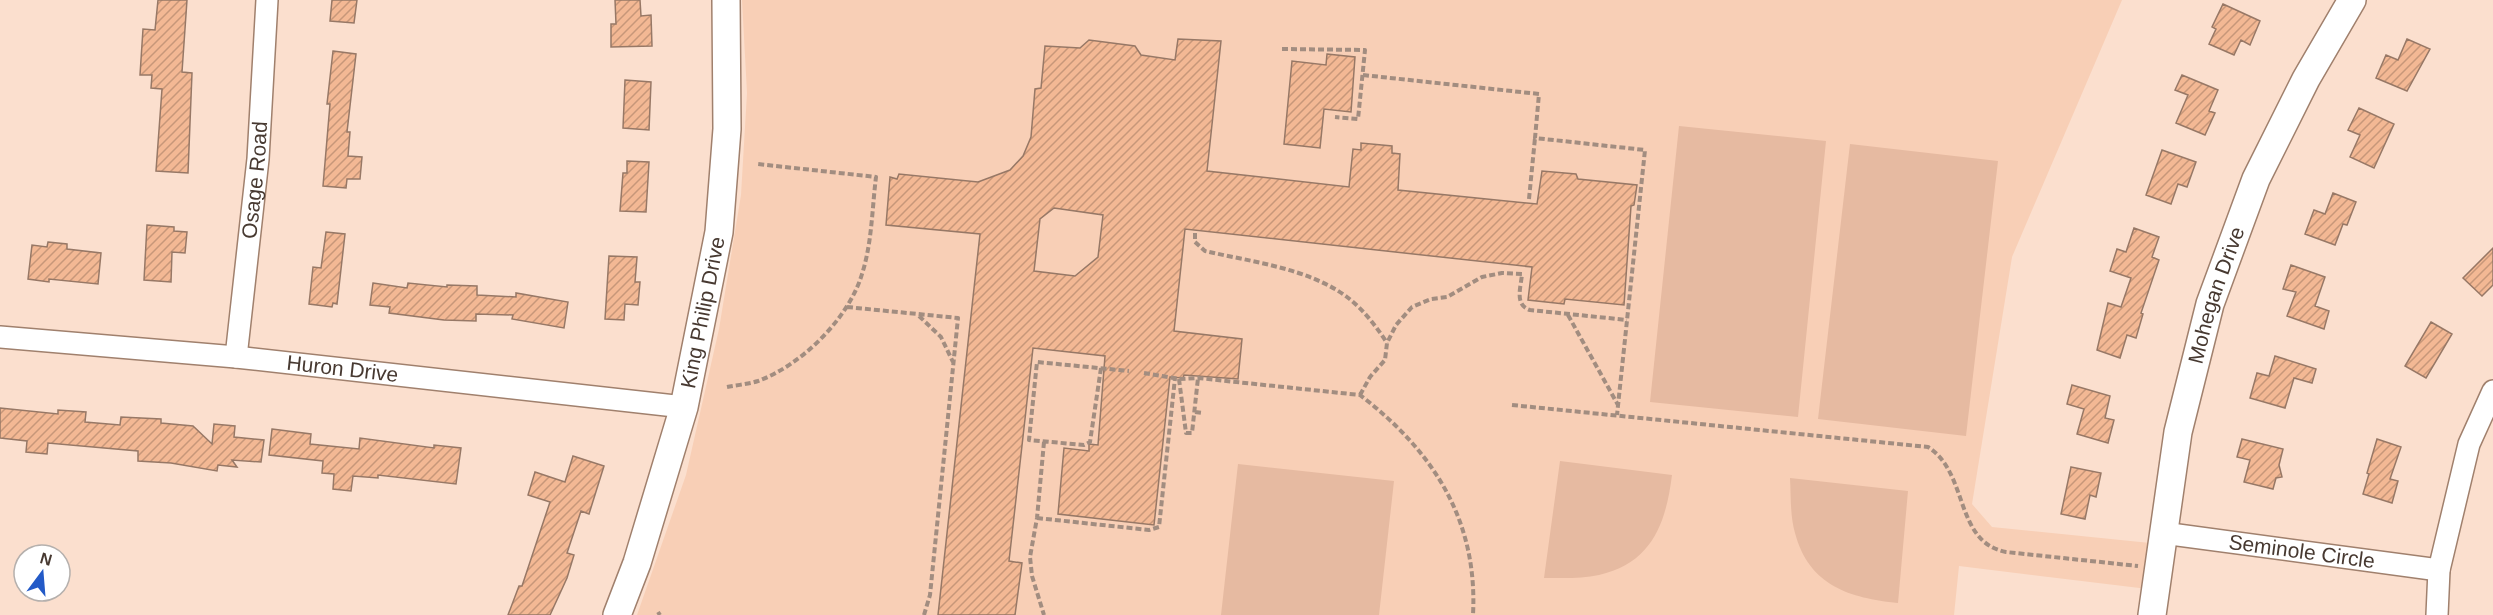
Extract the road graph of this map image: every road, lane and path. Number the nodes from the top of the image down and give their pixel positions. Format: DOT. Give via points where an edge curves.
graph roads {
  1 [pos="267,0"];
  2 [pos="726,0"];
  3 [pos="2352,0"];
  4 [pos="1282,50"];
  5 [pos="1363,75"];
  6 [pos="1335,117"];
  7 [pos="1535,138"];
  8 [pos="758,164"];
  9 [pos="1529,199"];
  10 [pos="1195,232"];
  11 [pos="847,307"];
  12 [pos="919,315"];
  13 [pos="1567,315"];
  14 [pos="1627,320"];
  15 [pos="0,337"];
  16 [pos="1388,343"];
  17 [pos="236,357"];
  18 [pos="953,363"];
  19 [pos="1101,368"];
  20 [pos="1129,371"];
  21 [pos="1144,373"];
  22 [pos="1177,378"];
  23 [pos="1198,378"];
  24 [pos="727,387"];
  25 [pos="2493,391"];
  26 [pos="1360,395"];
  27 [pos="1512,405"];
  28 [pos="1618,405"];
  29 [pos="684,407"];
  30 [pos="1195,412"];
  31 [pos="1203,412"];
  32 [pos="1617,415"];
  33 [pos="1044,441"];
  34 [pos="1037,518"];
  35 [pos="2163,533"];
  36 [pos="2158,569"];
  37 [pos="2439,570"];
  38 [pos="617,615"];
  39 [pos="924,615"];
  40 [pos="1044,615"];
  41 [pos="1473,615"];
  42 [pos="2152,615"];
  43 [pos="2437,615"];
  1 -- 17 [label="street, Osage Road" via="258,159"];
  2 -- 29 [label="street, King Philip Drive" via="727,129 719,232"];
  3 -- 35 [label="street, Mohegan Drive" via="2306,79 2256,179 2210,304 2178,432"];
  4 -- 5 [label="path" via="1365,50"];
  5 -- 6 [label="path" via="1358,119"];
  5 -- 7 [label="path" via="1539,94"];
  7 -- 9 [label="path"];
  7 -- 14 [label="path" via="1645,150"];
  8 -- 11 [label="path" via="876,177 869,247 862,276"];
  10 -- 16 [label="path" via="1195,242 1205,251 1290,271 1347,297"];
  11 -- 12 [label="path"];
  11 -- 24 [label="path" via="829,331 781,369 758,381"];
  12 -- 18 [label="path" via="941,337"];
  12 -- 18 [label="path" via="958,318"];
  13 -- 14 [label="path"];
  13 -- 16 [label="path" via="1525,309 1519,299 1522,274 1502,273 1482,277 1447,297 1412,307 1396,325"];
  13 -- 28 [label="path"];
  14 -- 28 [label="path"];
  15 -- 17 [label="street, Huron Drive"];
  16 -- 26 [label="path" via="1385,360"];
  17 -- 29 [label="street, Huron Drive"];
  18 -- 39 [label="path" via="930,595"];
  19 -- 20 [label="path"];
  19 -- 33 [label="path" via="1090,442 1084,445"];
  19 -- 33 [label="path" via="1037,362 1029,440"];
  21 -- 22 [label="path"];
  22 -- 23 [label="path"];
  22 -- 30 [label="path" via="1185,433 1192,433"];
  22 -- 34 [label="path" via="1159,527 1149,530"];
  23 -- 26 [label="path"];
  23 -- 30 [label="path"];
  25 -- 37 [label="street" via="2469,444"];
  26 -- 41 [label="path" via="1426,457 1445,487 1469,552"];
  27 -- 32 [label="path"];
  28 -- 32 [label="path"];
  29 -- 38 [label="street, King Philip Drive" via="637,563"];
  30 -- 31 [label="path"];
  32 -- 36 [label="path" via="1928,447 1945,461 1974,533 1987,546 2006,552"];
  33 -- 34 [label="path"];
  34 -- 40 [label="path" via="1030,557"];
  35 -- 36 [label="street, Mohegan Drive"];
  35 -- 37 [label="street, Seminole Circle"];
  36 -- 42 [label="street, Mohegan Drive"];
  37 -- 43 [label="street"];
}
